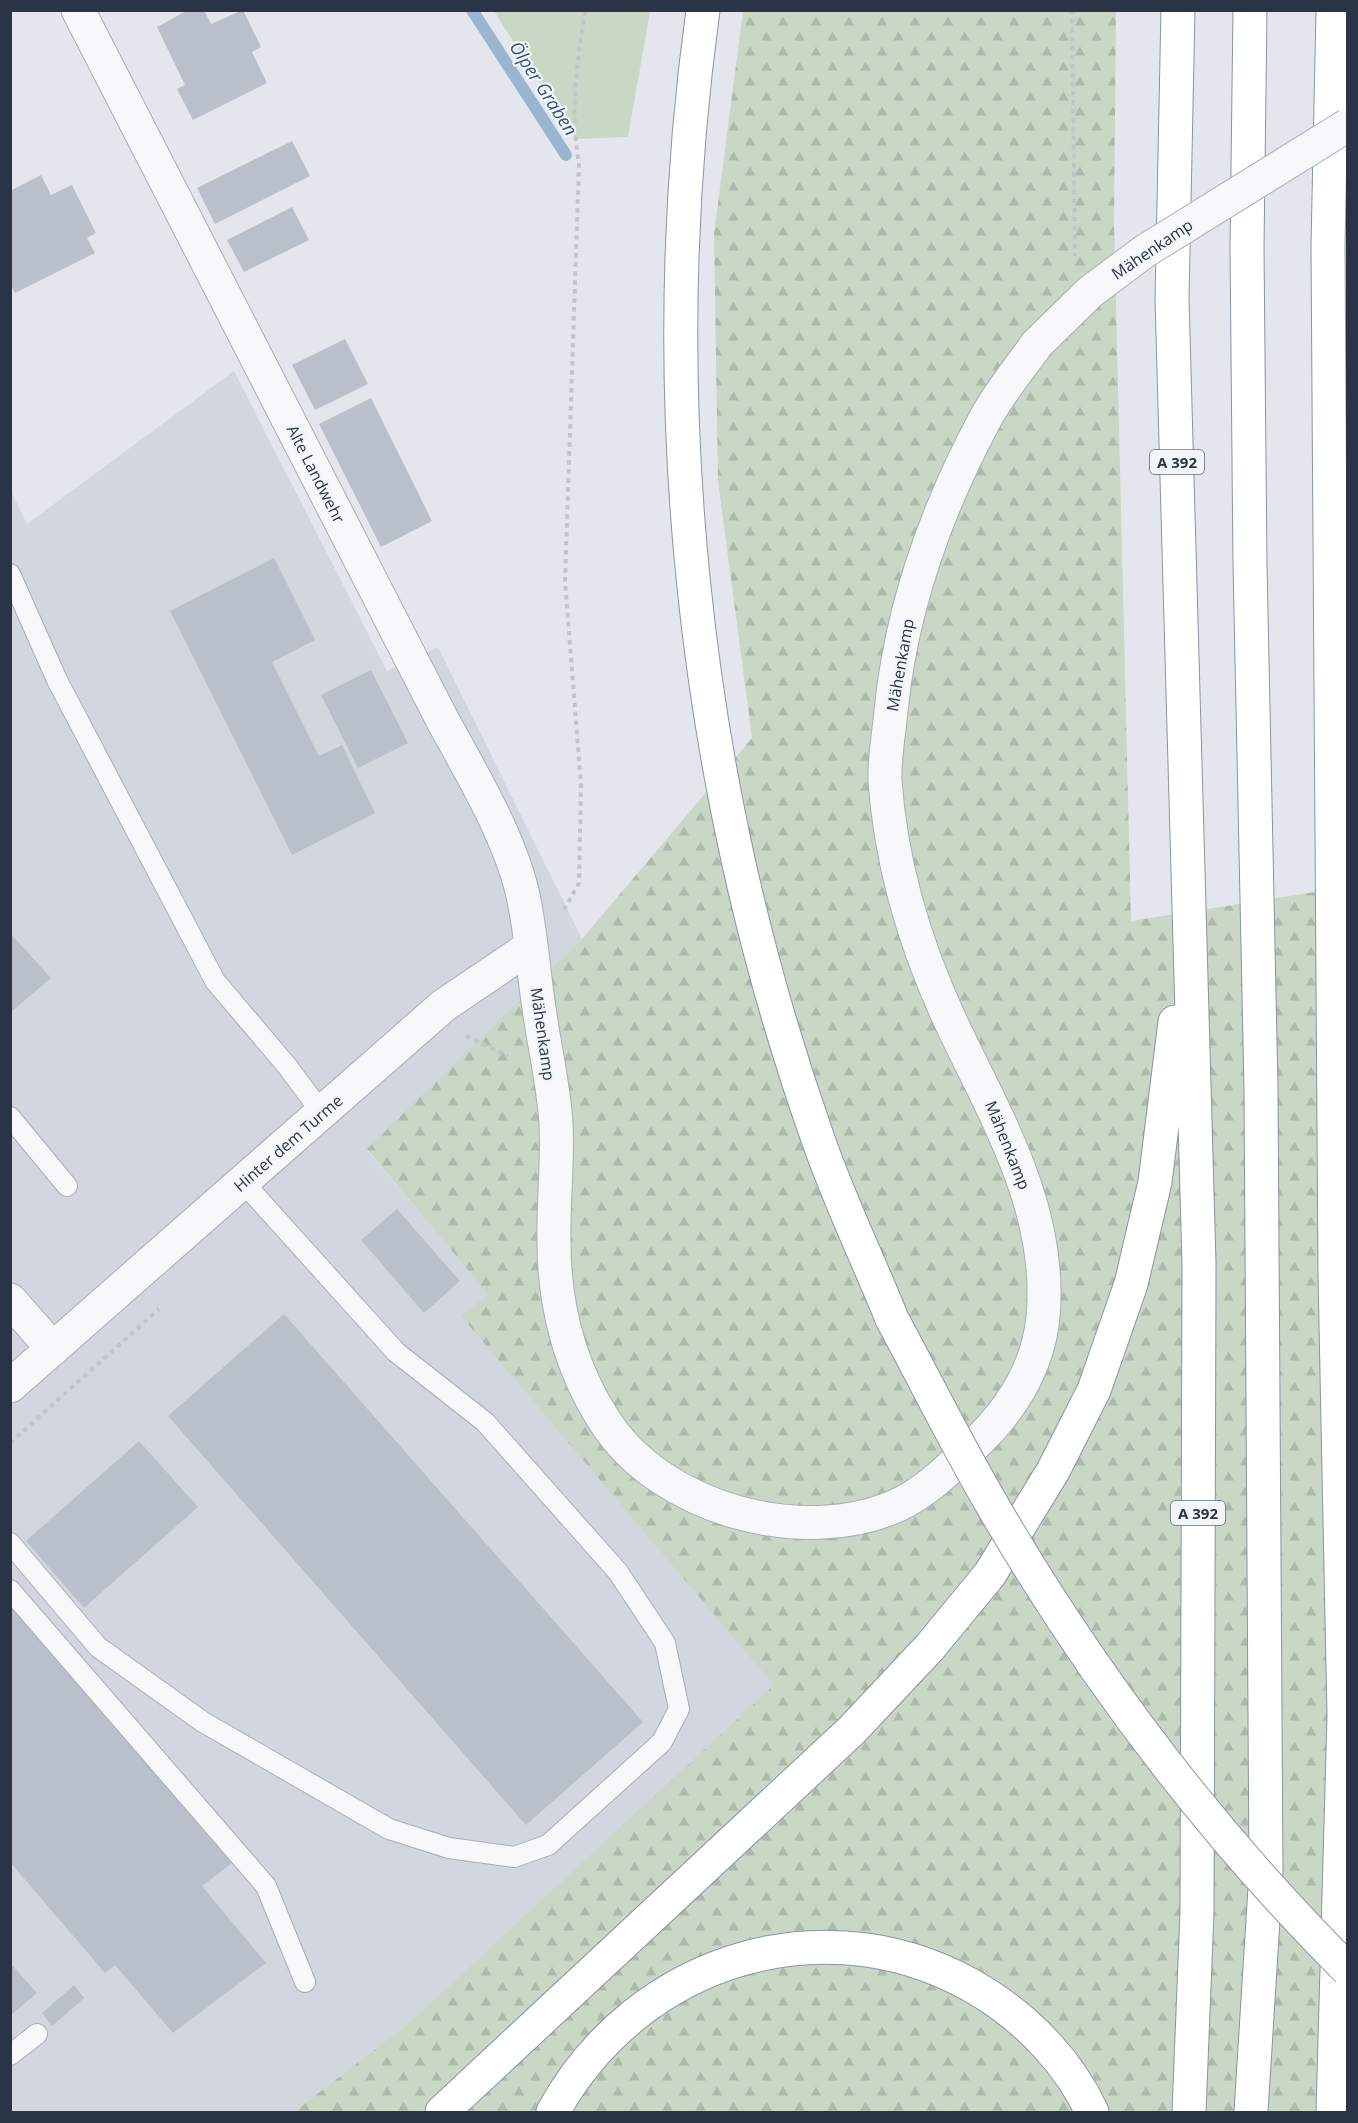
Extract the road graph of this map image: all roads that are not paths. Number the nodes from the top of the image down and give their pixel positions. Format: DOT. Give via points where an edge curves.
graph roads {
  1 [pos="78,10"];
  2 [pos="703,10"];
  3 [pos="1178,10"];
  4 [pos="1250,10"];
  5 [pos="1333,10"];
  6 [pos="1347,125"];
  7 [pos="10,574"];
  8 [pos="1333,766"];
  9 [pos="1347,821"];
  10 [pos="1189,913"];
  11 [pos="530,947"];
  12 [pos="322,1113"];
  13 [pos="10,1117"];
  14 [pos="243,1182"];
  15 [pos="67,1186"];
  16 [pos="10,1299"];
  17 [pos="53,1349"];
  18 [pos="10,1386"];
  19 [pos="10,1544"];
  20 [pos="10,1590"];
  21 [pos="1347,1970"];
  22 [pos="305,1982"];
  23 [pos="37,2034"];
  24 [pos="10,2055"];
  25 [pos="1347,2067"];
  26 [pos="442,2112"];
  27 [pos="552,2112"];
  28 [pos="1092,2112"];
  29 [pos="1189,2112"];
  30 [pos="1251,2112"];
  31 [pos="1335,2112"];
  1 -- 11 [label="street, Alte Landwehr" via="487,801 521,889"];
  2 -- 21 [label="highway, bridge" via="680,255 682,423 693,579 710,709 734,834 772,991 818,1140 892,1319 991,1503 1063,1620 1158,1754 1291,1913"];
  3 -- 10 [label="highway, A 392" via="1172,299"];
  4 -- 30 [label="highway" via="1249,541 1261,1089 1266,1860"];
  5 -- 8 [label="highway" via="1328,246"];
  6 -- 11 [label="street, Mähenkamp, bridge" via="1145,251 1090,292 1037,344 986,416 944,504 918,574 894,679 885,774 894,856 918,948 1006,1135 1032,1204 1044,1262 1043,1322 1027,1377 999,1422 931,1485 897,1505 855,1519 807,1524 748,1516 690,1494 642,1464 608,1427 578,1375 562,1322 553,1250 556,1123"];
  7 -- 12 [label="lane" via="57,680 215,981"];
  8 -- 9 [label="highway"];
  8 -- 31 [label="highway" via="1335,1275 1344,1716"];
  10 -- 26 [label="highway" via="1155,1182 1131,1284 1094,1390 1053,1471 990,1574 930,1647 852,1730"];
  10 -- 29 [label="highway, A 392" via="1199,1264 1197,1912"];
  11 -- 12 [label="street, Hinter dem Turme" via="443,1006"];
  12 -- 14 [label="street, Hinter dem Turme"];
  13 -- 15 [label="lane"];
  14 -- 17 [label="street, Hinter dem Turme"];
  14 -- 19 [label="lane" via="396,1352 485,1422 618,1572 665,1643 679,1709 662,1742 548,1845 514,1857 449,1848 389,1829 203,1722 98,1647"];
  16 -- 17 [label="street"];
  17 -- 18 [label="street, Hinter dem Turme"];
  20 -- 22 [label="lane" via="266,1886"];
  23 -- 24 [label="lane"];
  25 -- 31 [label="highway"];
  27 -- 28 [label="highway" via="586,2060 613,2032 678,1985 717,1966 800,1947 843,1947 884,1953 965,1981 1034,2031 1062,2063"];
}
